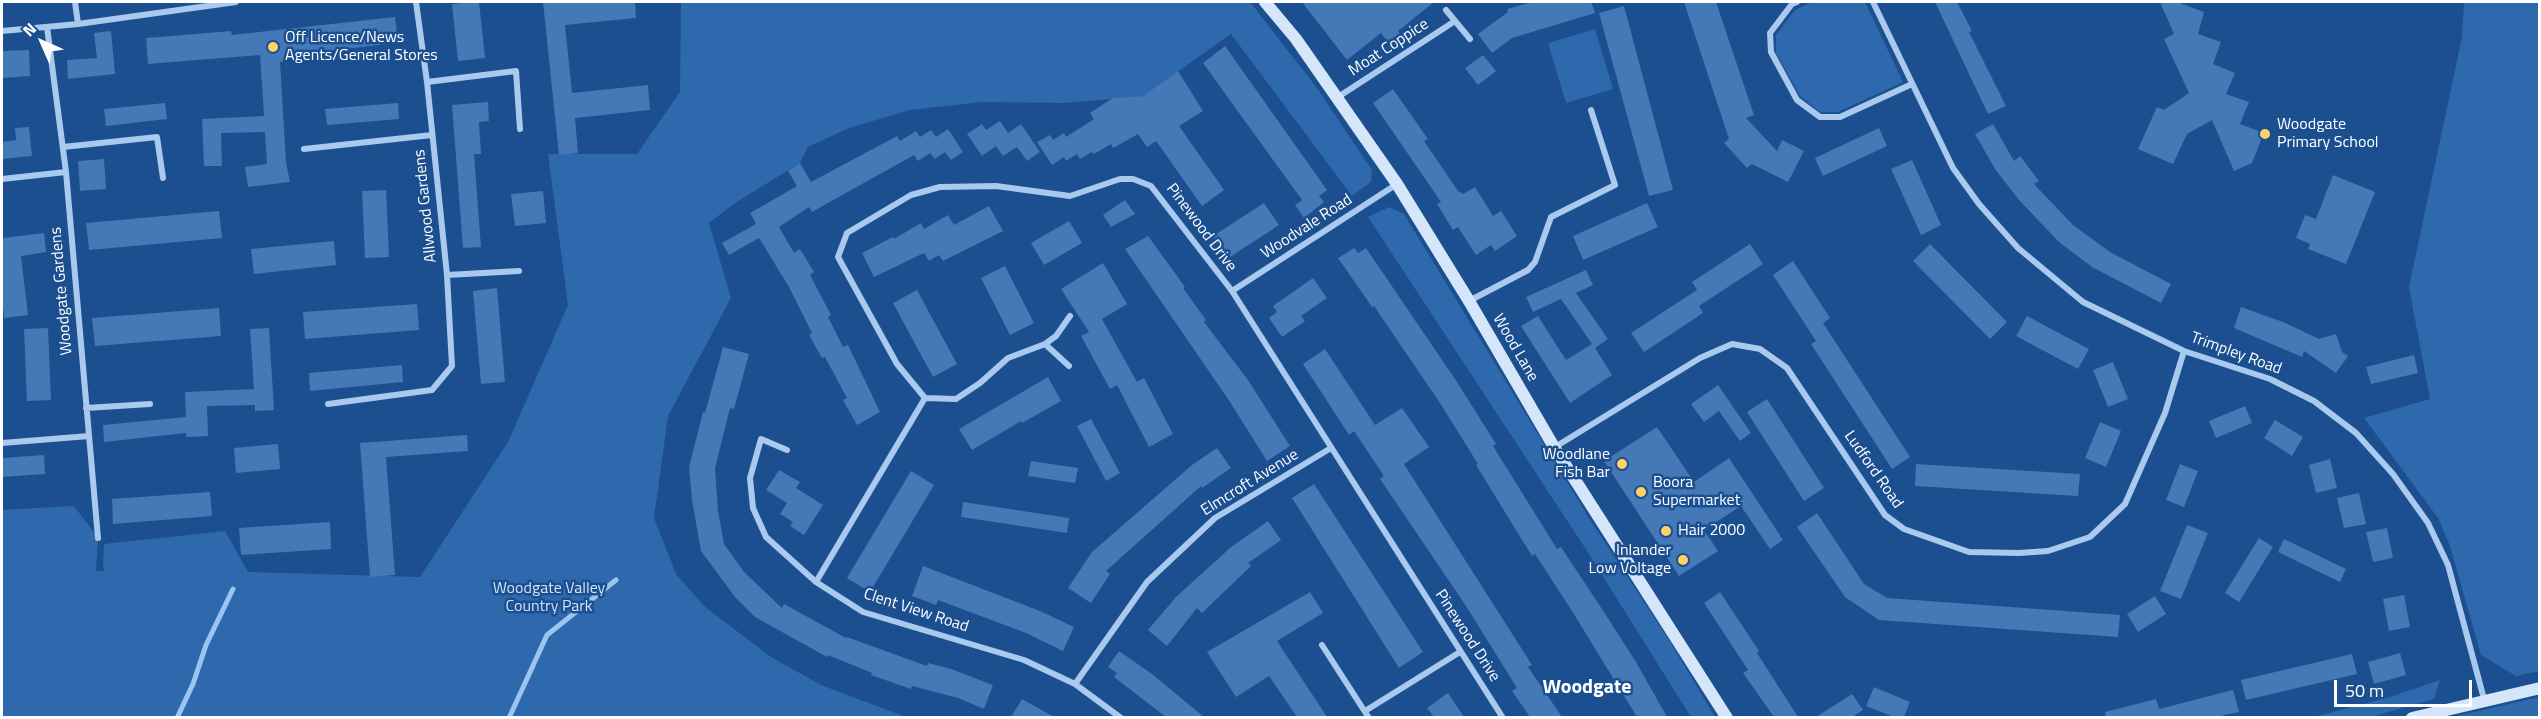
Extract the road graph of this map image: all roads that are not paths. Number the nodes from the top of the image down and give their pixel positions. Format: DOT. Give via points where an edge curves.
graph roads {
  1 [pos="75,2"];
  2 [pos="236,2"];
  3 [pos="416,2"];
  4 [pos="1265,2"];
  5 [pos="1797,2"];
  6 [pos="1873,2"];
  7 [pos="1446,10"];
  8 [pos="1455,21"];
  9 [pos="78,24"];
  10 [pos="47,27"];
  11 [pos="2,31"];
  12 [pos="1470,39"];
  13 [pos="427,81"];
  14 [pos="1912,84"];
  15 [pos="1338,97"];
  16 [pos="1592,110"];
  17 [pos="520,129"];
  18 [pos="432,135"];
  19 [pos="63,147"];
  20 [pos="304,149"];
  21 [pos="66,172"];
  22 [pos="164,178"];
  23 [pos="2,179"];
  24 [pos="1397,184"];
  25 [pos="519,271"];
  26 [pos="447,275"];
  27 [pos="1232,291"];
  28 [pos="1469,301"];
  29 [pos="1070,316"];
  30 [pos="1044,344"];
  31 [pos="2184,351"];
  32 [pos="1069,366"];
  33 [pos="925,398"];
  34 [pos="150,404"];
  35 [pos="328,404"];
  36 [pos="86,408"];
  37 [pos="89,436"];
  38 [pos="2,443"];
  39 [pos="1554,447"];
  40 [pos="1331,448"];
  41 [pos="787,450"];
  42 [pos="98,538"];
  43 [pos="816,582"];
  44 [pos="1322,645"];
  45 [pos="1460,652"];
  46 [pos="1076,684"];
  47 [pos="2540,688"];
  48 [pos="2484,699"];
  49 [pos="1365,711"];
  50 [pos="1121,717"];
  51 [pos="1369,717"];
  52 [pos="1503,717"];
  53 [pos="1727,717"];
  54 [pos="2412,717"];
  1 -- 9 [label="street"];
  2 -- 9 [label="street"];
  3 -- 13 [label="street, Allwood Gardens"];
  4 -- 15 [label="street, Wood Lane"];
  5 -- 14 [label="street" via="1770,33 1771,52 1797,100 1820,117 1840,117"];
  6 -- 14 [label="street, Trimpley Road"];
  7 -- 8 [label="street, Moat Coppice"];
  8 -- 12 [label="street, Moat Coppice"];
  8 -- 15 [label="street, Moat Coppice"];
  9 -- 10 [label="street"];
  10 -- 11 [label="street"];
  10 -- 19 [label="street, Woodgate Gardens"];
  13 -- 17 [label="street" via="516,71"];
  13 -- 18 [label="street, Allwood Gardens"];
  14 -- 31 [label="street, Trimpley Road" via="1953,168 2018,248 2083,302"];
  15 -- 24 [label="street, Wood Lane"];
  16 -- 28 [label="street" via="1615,185 1551,217 1536,262"];
  18 -- 20 [label="street, Allwood Gardens"];
  18 -- 26 [label="street, Allwood Gardens"];
  19 -- 21 [label="street, Woodgate Gardens"];
  19 -- 22 [label="street" via="158,137"];
  21 -- 23 [label="street"];
  21 -- 36 [label="street, Woodgate Gardens"];
  24 -- 27 [label="street, Woodvale Road"];
  24 -- 28 [label="street, Wood Lane"];
  25 -- 26 [label="street, Allwood Gardens"];
  26 -- 35 [label="street, Allwood Gardens" via="452,366 432,390"];
  27 -- 33 [label="street, Pinewood Drive" via="1151,186 1133,179 1120,179 1070,196 996,186 940,187 911,195 847,232 838,257 897,364"];
  27 -- 40 [label="street, Pinewood Drive"];
  28 -- 39 [label="street, Wood Lane"];
  29 -- 30 [label="street" via="1056,336"];
  30 -- 32 [label="street"];
  30 -- 33 [label="street" via="1008,358 956,399"];
  31 -- 39 [label="street, Ludford Road" via="2164,413 2125,504 2090,537 2048,550 2019,554 1969,552 1904,529 1885,515 1787,368 1760,349 1732,344 1700,358"];
  31 -- 48 [label="street, Trimpley Road" via="2270,379 2313,401 2356,433 2393,474 2428,523 2448,564"];
  33 -- 43 [label="street"];
  34 -- 36 [label="street"];
  36 -- 37 [label="street, Woodgate Gardens"];
  37 -- 38 [label="street"];
  37 -- 42 [label="street, Woodgate Gardens"];
  39 -- 53 [label="street, Wood Lane"];
  40 -- 45 [label="street, Pinewood Drive"];
  40 -- 46 [label="street, Elmcroft Avenue" via="1215,518 1147,582"];
  41 -- 43 [label="street, Clent View Road" via="761,439 750,478 753,508 766,537"];
  43 -- 46 [label="street, Clent View Road" via="862,612 1024,660"];
  44 -- 49 [label="street"];
  45 -- 49 [label="street"];
  45 -- 52 [label="street, Pinewood Drive"];
  46 -- 50 [label="street, Clent View Road"];
  47 -- 48 [label="street"];
  48 -- 54 [label="street"];
  49 -- 51 [label="street"];
}
